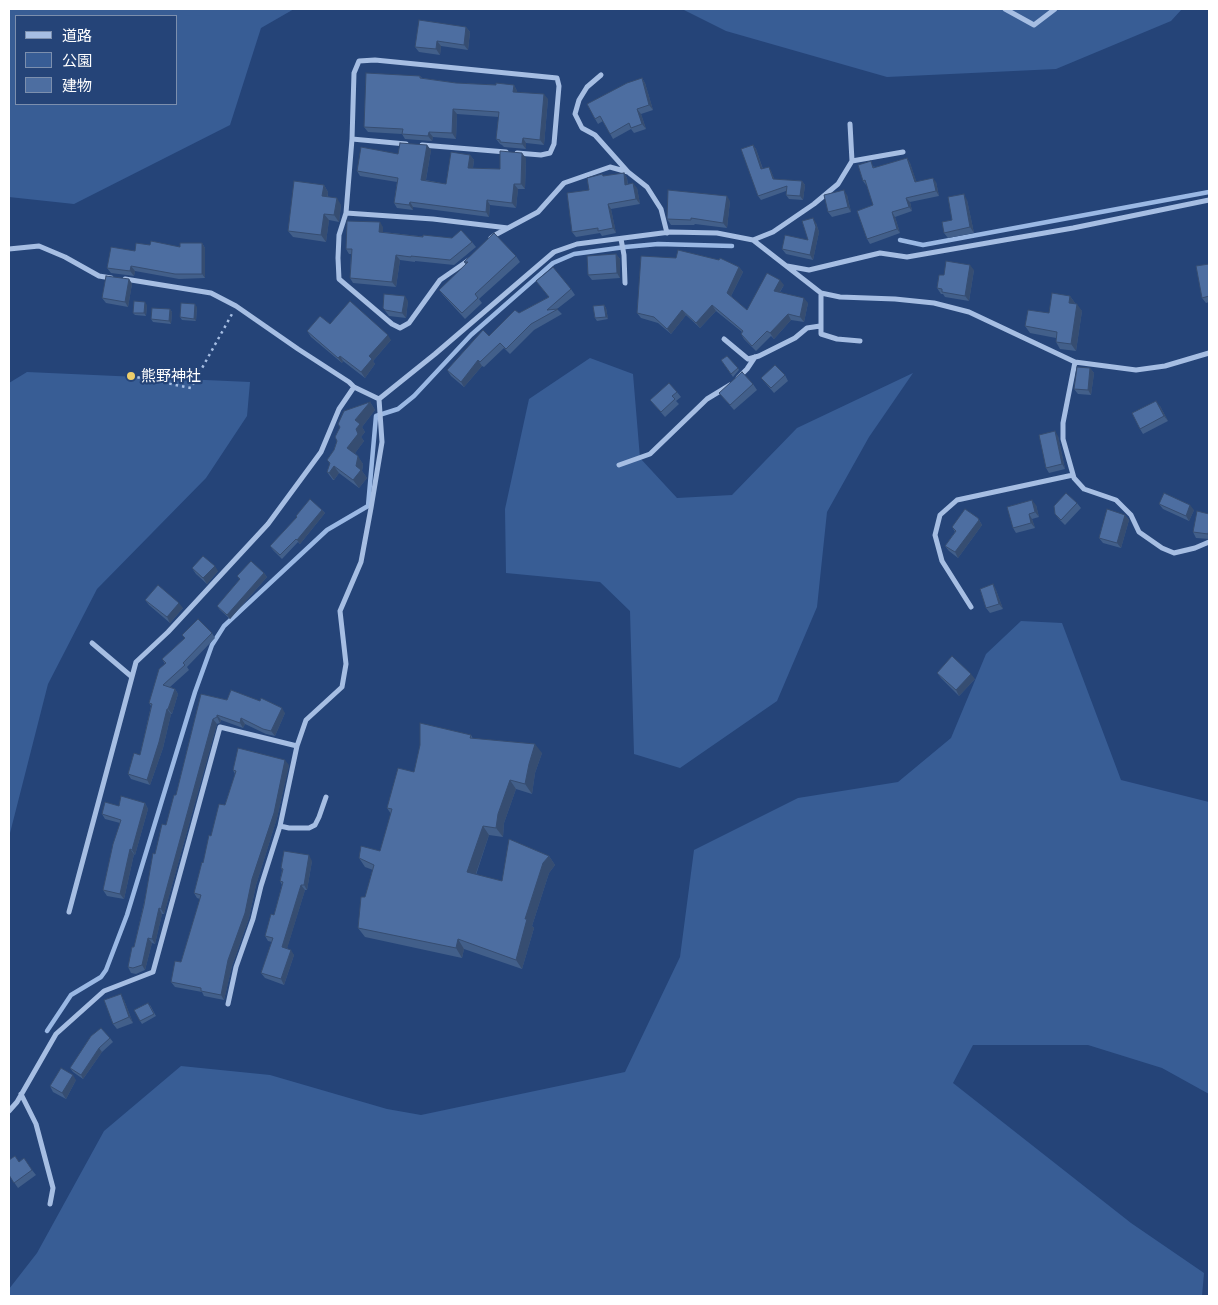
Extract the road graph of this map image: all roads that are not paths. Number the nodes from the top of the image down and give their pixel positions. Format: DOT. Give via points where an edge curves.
graph roads {
  1 [pos="1005,9"];
  2 [pos="1055,9"];
  3 [pos="601,75"];
  4 [pos="850,124"];
  5 [pos="352,139"];
  6 [pos="409,144"];
  7 [pos="418,145"];
  8 [pos="903,152"];
  9 [pos="852,161"];
  10 [pos="628,172"];
  11 [pos="1209,200"];
  12 [pos="346,213"];
  13 [pos="509,228"];
  14 [pos="667,233"];
  15 [pos="489,240"];
  16 [pos="753,240"];
  17 [pos="622,241"];
  18 [pos="9,249"];
  19 [pos="470,258"];
  20 [pos="786,266"];
  21 [pos="624,283"];
  22 [pos="821,293"];
  23 [pos="820,326"];
  24 [pos="724,339"];
  25 [pos="860,341"];
  26 [pos="1209,353"];
  27 [pos="755,357"];
  28 [pos="1075,362"];
  29 [pos="354,387"];
  30 [pos="379,399"];
  31 [pos="619,465"];
  32 [pos="1073,475"];
  33 [pos="1209,542"];
  34 [pos="971,607"];
  35 [pos="92,643"];
  36 [pos="132,677"];
  37 [pos="297,746"];
  38 [pos="326,797"];
  39 [pos="280,826"];
  40 [pos="69,912"];
  41 [pos="228,1004"];
  42 [pos="21,1094"];
  43 [pos="9,1111"];
  44 [pos="50,1204"];
  1 -- 2 [label="street" via="1034,25"];
  3 -- 10 [label="street" via="586,87 575,114 582,128 595,135"];
  4 -- 9 [label="street"];
  5 -- 6 [label="street"];
  5 -- 7 [label="street" via="354,73 358,61 557,78 554,144 550,153"];
  5 -- 12 [label="street"];
  8 -- 9 [label="street"];
  9 -- 16 [label="street" via="838,184 814,204 773,232"];
  10 -- 13 [label="street" via="610,167 564,182 538,212"];
  10 -- 14 [label="street" via="647,187 661,209"];
  11 -- 20 [label="street" via="907,257 880,253 809,270"];
  12 -- 13 [label="street"];
  12 -- 19 [label="street" via="339,235 339,279 400,328 409,323 440,280"];
  13 -- 15 [label="street"];
  14 -- 16 [label="street" via="717,233"];
  14 -- 17 [label="street"];
  16 -- 20 [label="street"];
  17 -- 21 [label="street"];
  17 -- 30 [label="street" via="577,244 554,252"];
  18 -- 29 [label="street" via="39,246 99,276 211,293 236,306"];
  20 -- 22 [label="street"];
  22 -- 23 [label="street"];
  22 -- 28 [label="street" via="934,303 970,312"];
  23 -- 25 [label="street" via="820,334"];
  23 -- 27 [label="street" via="807,328 795,338"];
  24 -- 27 [label="street" via="748,359"];
  26 -- 28 [label="street" via="1165,366 1136,370"];
  27 -- 31 [label="street" via="732,384 707,399 650,454"];
  28 -- 32 [label="street" via="1063,423 1063,439"];
  29 -- 30 [label="street"];
  29 -- 36 [label="street" via="339,409 321,452 268,524 136,662"];
  30 -- 37 [label="street" via="382,442 362,562 340,611 346,664 342,687 306,720"];
  32 -- 33 [label="street" via="1084,489 1116,500 1131,515 1139,532 1162,548 1174,553"];
  32 -- 34 [label="street" via="957,500 940,515 935,535 942,560"];
  35 -- 36 [label="street"];
  36 -- 40 [label="street"];
  37 -- 39 [label="street"];
  37 -- 42 [label="street" via="220,727 153,972 104,992 56,1034"];
  38 -- 39 [label="street" via="314,825 309,828"];
  39 -- 41 [label="street" via="236,967"];
  42 -- 43 [label="street"];
  42 -- 44 [label="street" via="36,1124 53,1188"];
}
